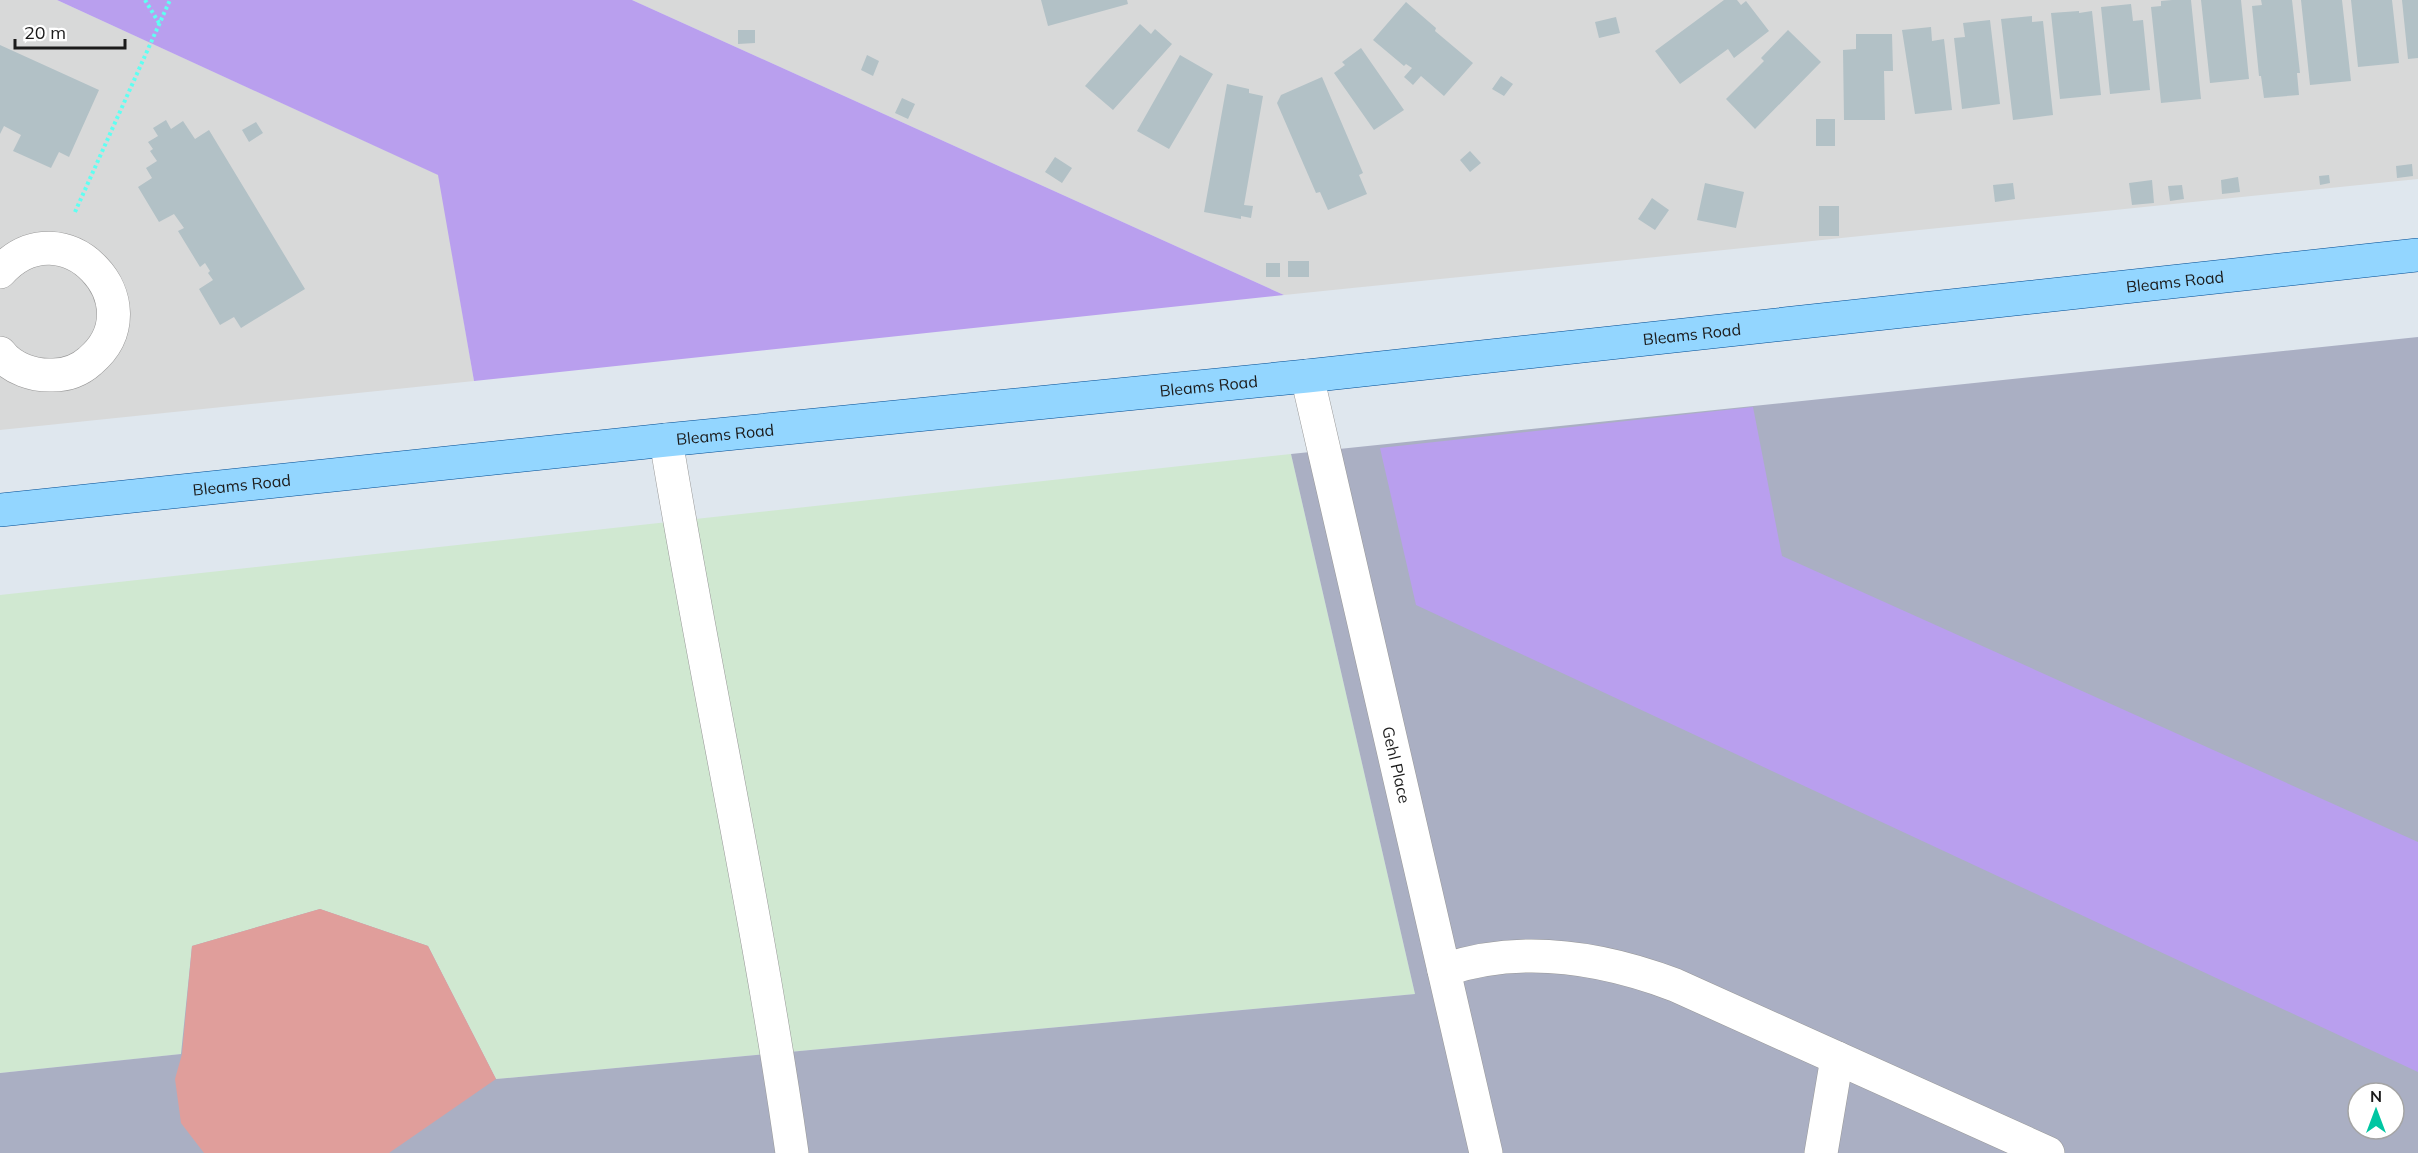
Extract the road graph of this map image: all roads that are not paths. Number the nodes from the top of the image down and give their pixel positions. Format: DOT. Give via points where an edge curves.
graph roads {
  1 [pos="2418,255"];
  2 [pos="3,261"];
  3 [pos="0,353"];
  4 [pos="1308,376"];
  5 [pos="666,440"];
  6 [pos="0,510"];
  7 [pos="1444,970"];
  8 [pos="1837,1058"];
  9 [pos="792,1153"];
  10 [pos="1486,1153"];
  11 [pos="1821,1153"];
  12 [pos="2048,1153"];
  1 -- 4 [label="main road, Bleams Road"];
  2 -- 3 [label="street" via="28,251 69,251 88,261 102,276 111,295 113,316 109,336 98,355 82,368 62,375 40,376 20,369"];
  4 -- 5 [label="main road, Bleams Road"];
  4 -- 7 [label="street, Gehl Place"];
  5 -- 6 [label="main road, Bleams Road"];
  5 -- 9 [label="street" via="778,1053"];
  7 -- 8 [label="street" via="1509,957 1577,958 1610,964 1675,985"];
  7 -- 10 [label="street, Gehl Place"];
  8 -- 11 [label="street"];
  8 -- 12 [label="street"];
}
